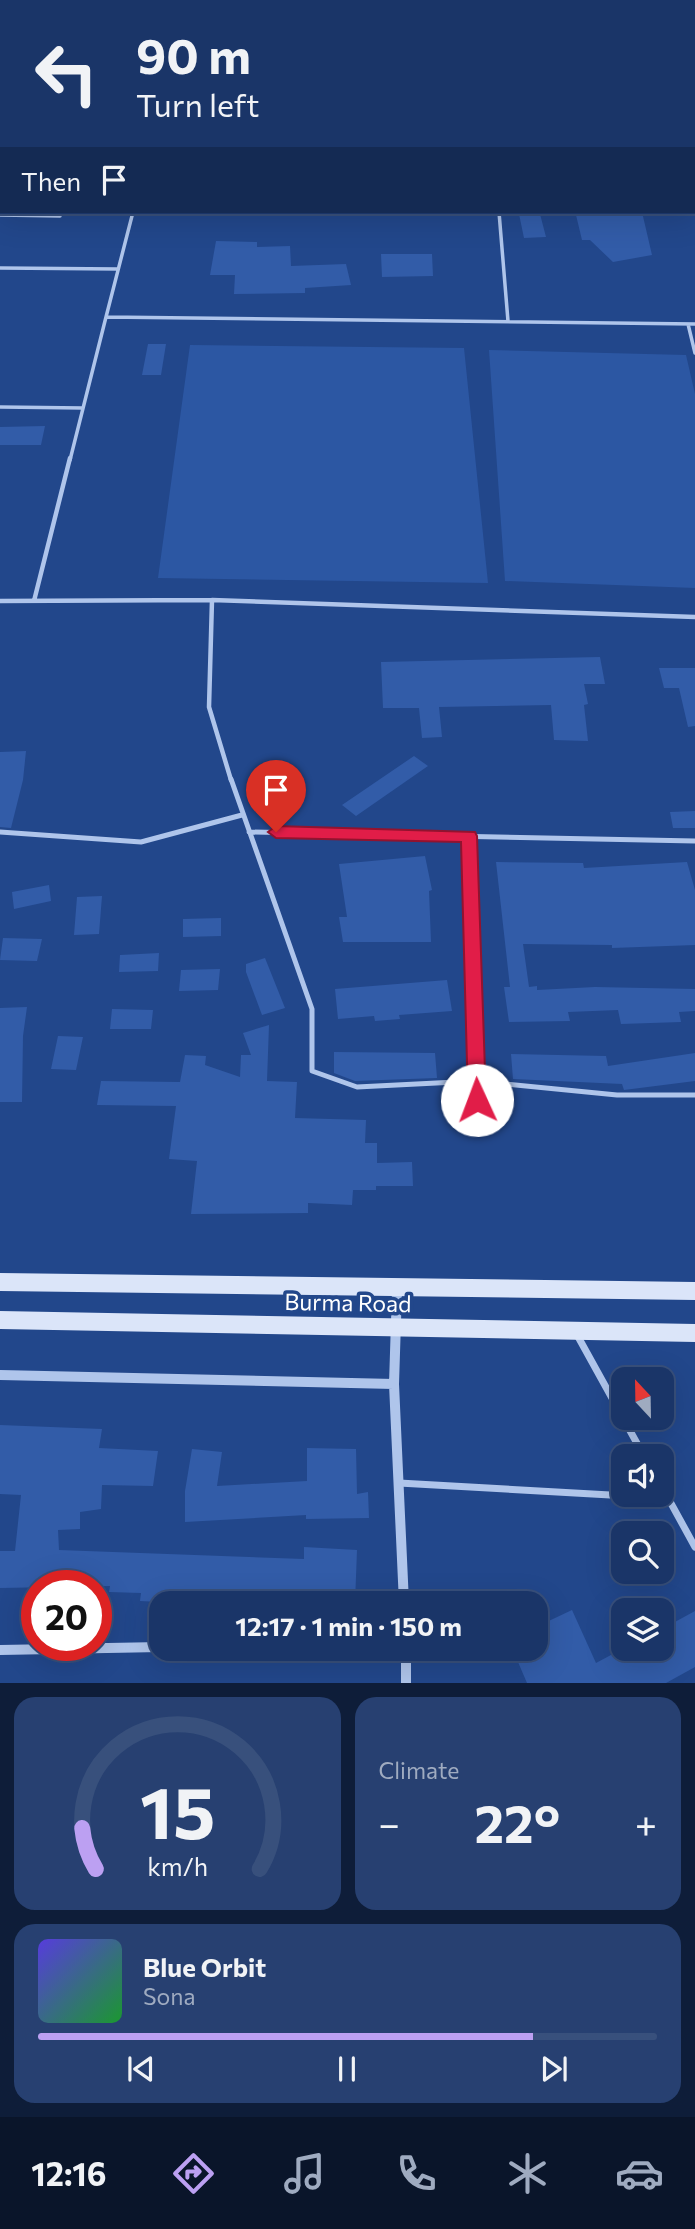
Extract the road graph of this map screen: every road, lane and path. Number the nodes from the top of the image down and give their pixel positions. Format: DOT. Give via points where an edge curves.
graph roads {
  1 [pos="132,214"];
  2 [pos="499,214"];
  3 [pos="0,215"];
  4 [pos="60,216"];
  5 [pos="0,268"];
  6 [pos="118,269"];
  7 [pos="106,317"];
  8 [pos="508,321"];
  9 [pos="688,324"];
  10 [pos="695,324"];
  11 [pos="695,350"];
  12 [pos="0,407"];
  13 [pos="83,408"];
  14 [pos="212,600"];
  15 [pos="0,601"];
  16 [pos="34,601"];
  17 [pos="695,617"];
  18 [pos="242,816"];
  19 [pos="248,831"];
  20 [pos="0,832"];
  21 [pos="469,836"];
  22 [pos="695,841"];
  23 [pos="476,1081"];
  24 [pos="695,1095"];
  25 [pos="477,1100"];
  26 [pos="0,1282"];
  27 [pos="397,1289"];
  28 [pos="695,1291"];
  29 [pos="0,1320"];
  30 [pos="396,1328"];
  31 [pos="574,1331"];
  32 [pos="695,1333"];
  33 [pos="0,1375"];
  34 [pos="394,1384"];
  35 [pos="637,1444"];
  36 [pos="399,1483"];
  37 [pos="611,1495"];
  38 [pos="673,1507"];
  39 [pos="695,1547"];
  40 [pos="404,1591"];
  41 [pos="149,1647"];
  42 [pos="0,1650"];
  43 [pos="406,1661"];
  44 [pos="406,1683"];
  1 -- 6 [label="lane"];
  2 -- 8 [label="lane"];
  3 -- 4 [label="lane"];
  5 -- 6 [label="lane"];
  6 -- 7 [label="lane"];
  7 -- 8 [label="lane"];
  7 -- 13 [label="lane"];
  8 -- 9 [label="lane"];
  9 -- 10 [label="lane"];
  9 -- 11 [label="lane"];
  12 -- 13 [label="lane"];
  13 -- 16 [label="lane"];
  14 -- 16 [label="lane"];
  14 -- 17 [label="lane"];
  14 -- 18 [label="lane" via="209,707"];
  15 -- 16 [label="lane"];
  18 -- 19 [label="lane"];
  18 -- 20 [label="lane" via="141,842"];
  19 -- 21 [label="lane"];
  19 -- 23 [label="lane" via="312,1009 313,1070 357,1087"];
  21 -- 22 [label="lane"];
  21 -- 23 [label="lane"];
  23 -- 24 [label="lane" via="617,1095"];
  23 -- 25 [label="lane"];
  26 -- 27 [label="main road, Burma Road"];
  27 -- 28 [label="main road, Burma Road"];
  27 -- 30 [label="street"];
  29 -- 30 [label="main road, Burma Road"];
  30 -- 31 [label="main road, Burma Road"];
  30 -- 34 [label="street"];
  31 -- 32 [label="main road, Burma Road"];
  31 -- 35 [label="lane"];
  33 -- 34 [label="street"];
  34 -- 36 [label="street"];
  36 -- 37 [label="lane"];
  36 -- 40 [label="street"];
  38 -- 39 [label="lane"];
  41 -- 42 [label="street"];
  43 -- 44 [label="street"];
}
